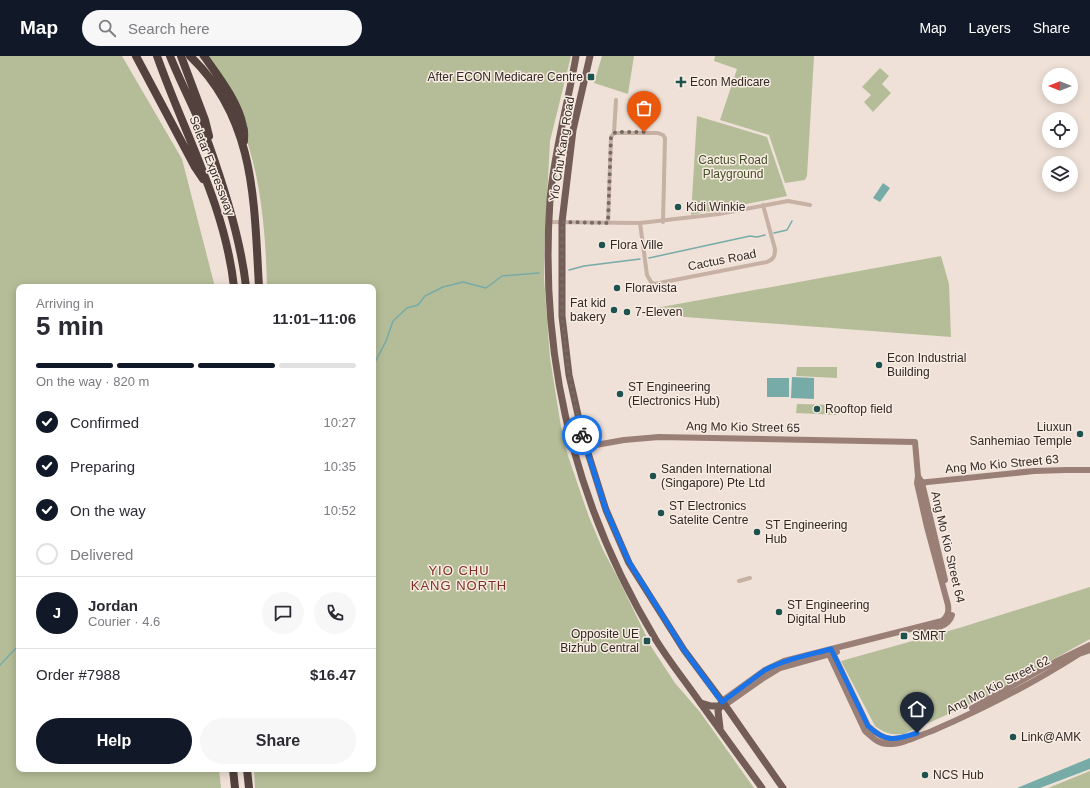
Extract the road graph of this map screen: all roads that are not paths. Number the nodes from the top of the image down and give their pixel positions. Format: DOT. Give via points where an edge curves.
graph roads {
  1 [pos="136,56"];
  2 [pos="157,56"];
  3 [pos="170,56"];
  4 [pos="181,56"];
  5 [pos="190,56"];
  6 [pos="204,56"];
  7 [pos="576,56"];
  8 [pos="589,60"];
  9 [pos="574,64"];
  10 [pos="616,100"];
  11 [pos="614,133"];
  12 [pos="209,145"];
  13 [pos="244,146"];
  14 [pos="207,182"];
  15 [pos="763,205"];
  16 [pos="810,205"];
  17 [pos="549,222"];
  18 [pos="562,222"];
  19 [pos="663,222"];
  20 [pos="608,223"];
  21 [pos="640,223"];
  22 [pos="233,284"];
  23 [pos="246,284"];
  24 [pos="259,284"];
  25 [pos="915,442"];
  26 [pos="585,447"];
  27 [pos="573,449"];
  28 [pos="1090,470"];
  29 [pos="919,483"];
  30 [pos="750,578"];
  31 [pos="739,581"];
  32 [pos="1090,645"];
  33 [pos="1090,650"];
  34 [pos="830,652"];
  35 [pos="701,703"];
  36 [pos="722,704"];
  37 [pos="721,732"];
  38 [pos="233,772"];
  39 [pos="247,772"];
  40 [pos="235,788"];
  41 [pos="249,788"];
  42 [pos="762,788"];
  43 [pos="784,788"];
  1 -- 14 [label="highway" via="195,167"];
  2 -- 14 [label="highway, Seletar Expressway"];
  3 -- 12 [label="highway, Seletar Expressway"];
  4 -- 12 [label="highway" via="208,132"];
  5 -- 13 [label="highway" via="216,85"];
  6 -- 13 [label="highway" via="223,82 240,113 244,127"];
  7 -- 9 [label="main road, Yio Chu Kang Road"];
  8 -- 9 [label="main road" via="585,68 577,68"];
  8 -- 18 [label="main road, Yio Chu Kang Road" via="573,130"];
  9 -- 17 [label="main road, Yio Chu Kang Road" via="558,142"];
  10 -- 11 [label="street"];
  11 -- 19 [label="street" via="658,133 665,138"];
  11 -- 20 [label="street" via="611,137"];
  12 -- 23 [label="highway, Seletar Expressway" via="233,225"];
  13 -- 24 [label="highway" via="254,205"];
  14 -- 22 [label="highway, Seletar Expressway" via="223,229"];
  15 -- 16 [label="street" via="788,201"];
  15 -- 19 [label="street"];
  15 -- 21 [label="street, Cactus Road" via="775,249 772,260 654,284 647,275"];
  17 -- 18 [label="street"];
  17 -- 27 [label="main road, Yio Chu Kang Road" via="551,329 557,377"];
  18 -- 20 [label="street"];
  18 -- 26 [label="main road, Yio Chu Kang Road" via="562,316 569,375"];
  19 -- 21 [label="street"];
  20 -- 21 [label="street"];
  25 -- 26 [label="street, Ang Mo Kio Street 65" via="659,437"];
  25 -- 29 [label="street, Ang Mo Kio Street 64"];
  26 -- 27 [label="street, Ang Mo Kio Street 65"];
  26 -- 36 [label="main road, Yio Chu Kang Road" via="606,510 629,562 684,650"];
  27 -- 35 [label="main road, Yio Chu Kang Road" via="591,506 613,560 657,641"];
  28 -- 29 [label="street, Ang Mo Kio Street 63" via="1034,471"];
  29 -- 34 [label="street, Ang Mo Kio Street 64" via="952,609 948,623"];
  30 -- 31 [label="street"];
  32 -- 34 [label="street, Ang Mo Kio Street 62" via="982,704 917,733 892,740 876,734 868,726"];
  33 -- 34 [label="street, Ang Mo Kio Street 62" via="998,701 925,734 892,744 881,743 865,731"];
  34 -- 36 [label="street, Ang Mo Kio Street 64" via="780,668"];
  35 -- 36 [label="main road" via="711,706"];
  35 -- 37 [label="main road, Yio Chu Kang Road"];
  36 -- 37 [label="main road" via="718,714"];
  36 -- 43 [label="main road, Yio Chu Kang Road"];
  37 -- 42 [label="main road, Yio Chu Kang Road"];
  38 -- 40 [label="highway"];
  39 -- 41 [label="highway"];
}
